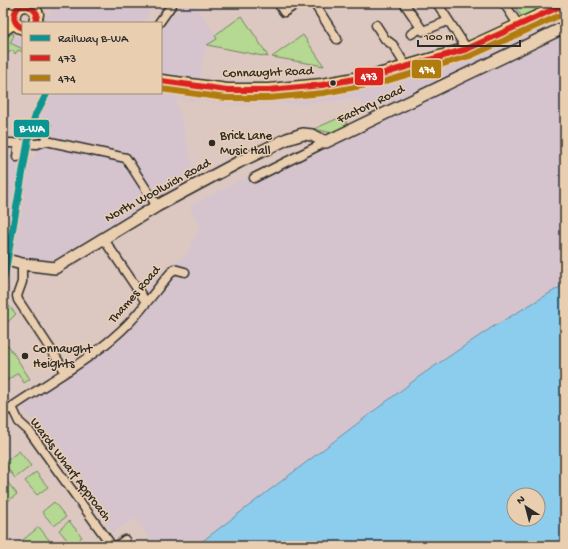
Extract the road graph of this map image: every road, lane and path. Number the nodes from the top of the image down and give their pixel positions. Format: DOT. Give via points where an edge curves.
graph roads {
  1 [pos="173,3"];
  2 [pos="278,3"];
  3 [pos="298,3"];
  4 [pos="314,3"];
  5 [pos="404,3"];
  6 [pos="437,3"];
  7 [pos="504,3"];
  8 [pos="565,4"];
  9 [pos="13,20"];
  10 [pos="448,21"];
  11 [pos="35,22"];
  12 [pos="161,22"];
  13 [pos="376,25"];
  14 [pos="519,26"];
  15 [pos="565,27"];
  16 [pos="420,28"];
  17 [pos="3,30"];
  18 [pos="411,34"];
  19 [pos="337,39"];
  20 [pos="467,50"];
  21 [pos="407,68"];
  22 [pos="162,80"];
  23 [pos="46,125"];
  24 [pos="46,141"];
  25 [pos="326,142"];
  26 [pos="8,143"];
  27 [pos="19,143"];
  28 [pos="17,157"];
  29 [pos="254,178"];
  30 [pos="157,206"];
  31 [pos="103,238"];
  32 [pos="3,259"];
  33 [pos="22,264"];
  34 [pos="185,272"];
  35 [pos="146,302"];
  36 [pos="65,371"];
  37 [pos="12,406"];
  38 [pos="3,413"];
  39 [pos="125,540"];
  40 [pos="112,546"];
  41 [pos="117,546"];
  1 -- 12 [label="street"];
  2 -- 3 [label="street" via="284,12"];
  4 -- 19 [label="street"];
  5 -- 16 [label="street"];
  6 -- 10 [label="street"];
  7 -- 14 [label="street"];
  8 -- 14 [label="main road, Connaught Road"];
  9 -- 11 [label="main road" via="18,7 27,5 37,14"];
  9 -- 17 [label="main road"];
  10 -- 16 [label="street" via="423,31"];
  10 -- 20 [label="street"];
  13 -- 21 [label="street" via="385,39 393,45"];
  14 -- 20 [label="main road, Connaught Road"];
  15 -- 25 [label="street, Factory Road"];
  16 -- 18 [label="street"];
  20 -- 21 [label="main road, Connaught Road"];
  21 -- 22 [label="main road, Connaught Road" via="298,88 227,90"];
  23 -- 24 [label="street"];
  24 -- 27 [label="street" via="37,144"];
  24 -- 30 [label="street" via="126,158"];
  25 -- 29 [label="street, Factory Road"];
  25 -- 30 [label="street, North Woolwich Road" via="312,135 295,135"];
  26 -- 27 [label="street"];
  27 -- 28 [label="street"];
  30 -- 31 [label="street, North Woolwich Road"];
  31 -- 33 [label="street, North Woolwich Road" via="55,268"];
  31 -- 35 [label="street"];
  32 -- 33 [label="street, North Woolwich Road"];
  33 -- 36 [label="street" via="18,300"];
  34 -- 35 [label="street, Thames Road" via="174,269"];
  35 -- 36 [label="street, Thames Road" via="129,323 85,359"];
  36 -- 37 [label="street, Thames Road"];
  37 -- 38 [label="street, Thames Road"];
  37 -- 40 [label="street, Wards Wharf Approach" via="19,422 29,431"];
  39 -- 41 [label="street"];
}
